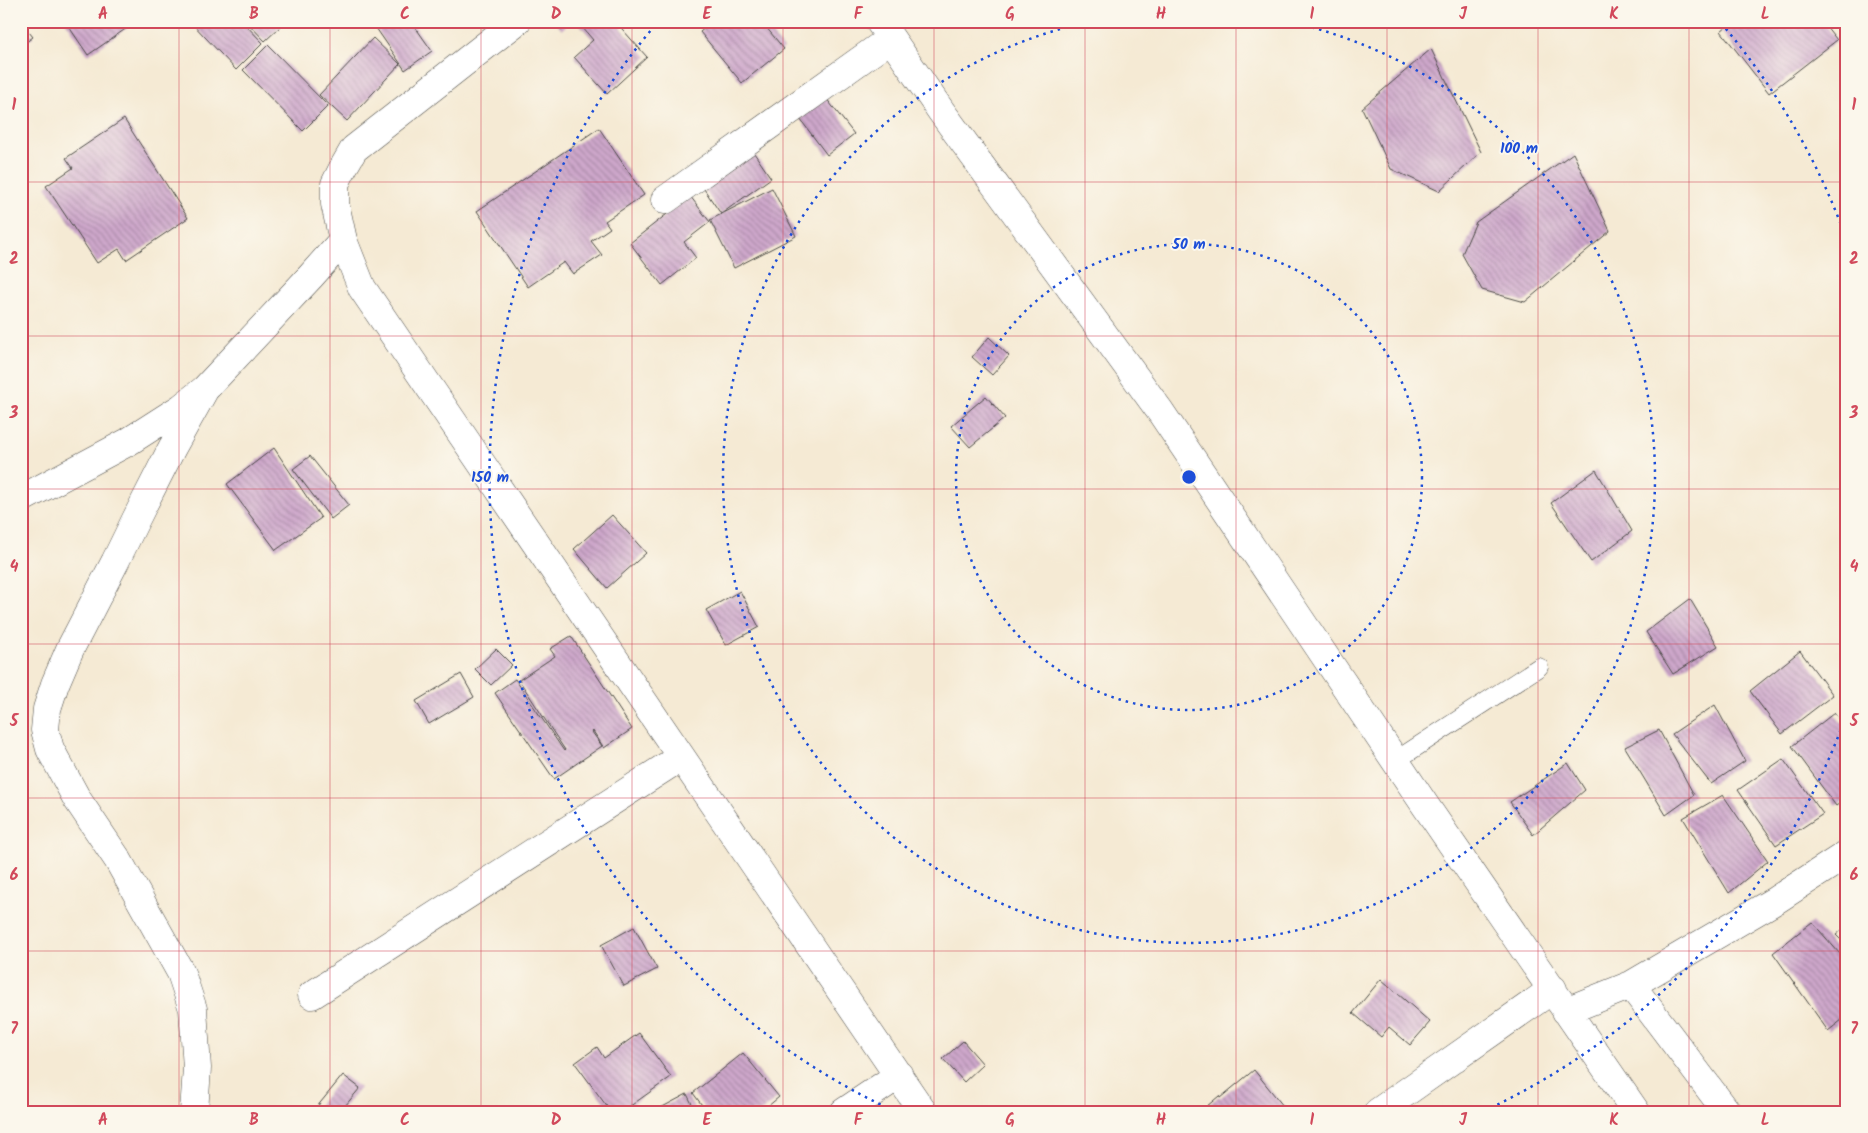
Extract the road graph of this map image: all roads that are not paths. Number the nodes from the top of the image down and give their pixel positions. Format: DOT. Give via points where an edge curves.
graph roads {
  1 [pos="517,21"];
  2 [pos="885,30"];
  3 [pos="665,200"];
  4 [pos="343,240"];
  5 [pos="205,389"];
  6 [pos="21,499"];
  7 [pos="1539,666"];
  8 [pos="681,757"];
  9 [pos="1395,761"];
  10 [pos="1847,854"];
  11 [pos="1630,985"];
  12 [pos="312,995"];
  13 [pos="1559,1000"];
  14 [pos="899,1075"];
  15 [pos="194,1112"];
  16 [pos="844,1112"];
  17 [pos="923,1112"];
  18 [pos="1378,1112"];
  19 [pos="1636,1112"];
  20 [pos="1727,1112"];
  1 -- 4 [label="street" via="354,150 335,184 335,204"];
  2 -- 3 [label="street"];
  2 -- 9 [label="street" via="1160,412"];
  4 -- 5 [label="street"];
  4 -- 8 [label="street" via="362,288"];
  5 -- 6 [label="street" via="128,442"];
  5 -- 15 [label="street" via="70,648 47,709 45,730 50,750 77,799 118,860 181,973 193,1009 197,1068"];
  7 -- 9 [label="lane"];
  8 -- 12 [label="street"];
  8 -- 14 [label="street"];
  9 -- 13 [label="street"];
  10 -- 11 [label="street" via="1776,900"];
  11 -- 13 [label="street"];
  11 -- 20 [label="street"];
  13 -- 18 [label="street"];
  13 -- 19 [label="street"];
  14 -- 16 [label="street"];
  14 -- 17 [label="street"];
}
